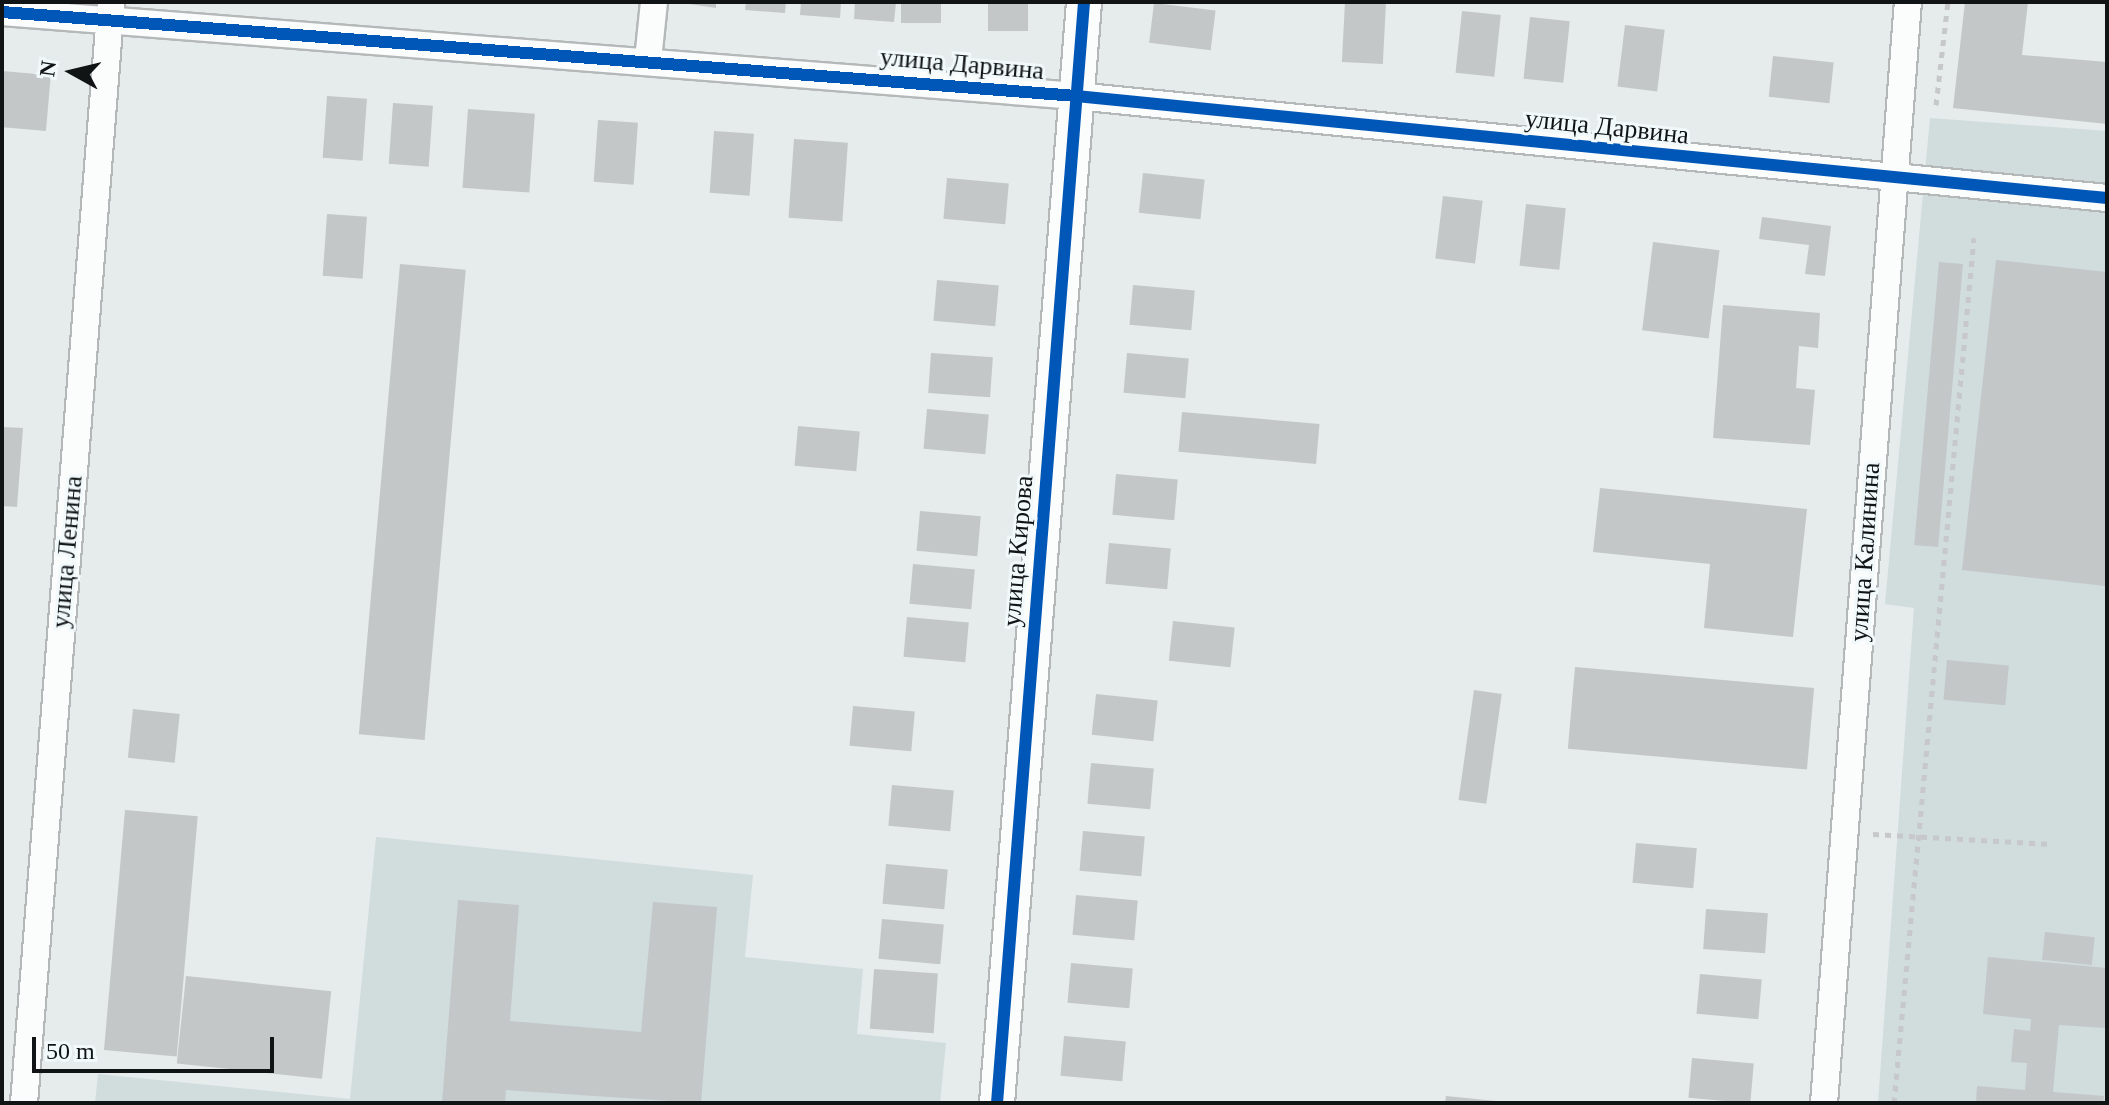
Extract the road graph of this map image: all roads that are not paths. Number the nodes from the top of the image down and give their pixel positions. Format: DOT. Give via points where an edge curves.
graph roads {
  1 [pos="654,2"];
  2 [pos="1084,2"];
  3 [pos="1908,2"];
  4 [pos="2,12"];
  5 [pos="110,12"];
  6 [pos="648,60"];
  7 [pos="1076,96"];
  8 [pos="1893,178"];
  9 [pos="2107,198"];
  10 [pos="24,1103"];
  11 [pos="997,1103"];
  12 [pos="1824,1103"];
  1 -- 6 [label="street"];
  2 -- 7 [label="street, улица Кирова"];
  3 -- 8 [label="street, улица Калинина"];
  4 -- 5 [label="street, улица Дарвина"];
  5 -- 6 [label="street, улица Дарвина"];
  5 -- 10 [label="street, улица Ленина"];
  6 -- 7 [label="street, улица Дарвина"];
  7 -- 8 [label="street, улица Дарвина"];
  7 -- 11 [label="street, улица Кирова"];
  8 -- 9 [label="street, улица Дарвина"];
  8 -- 12 [label="street, улица Калинина"];
}
